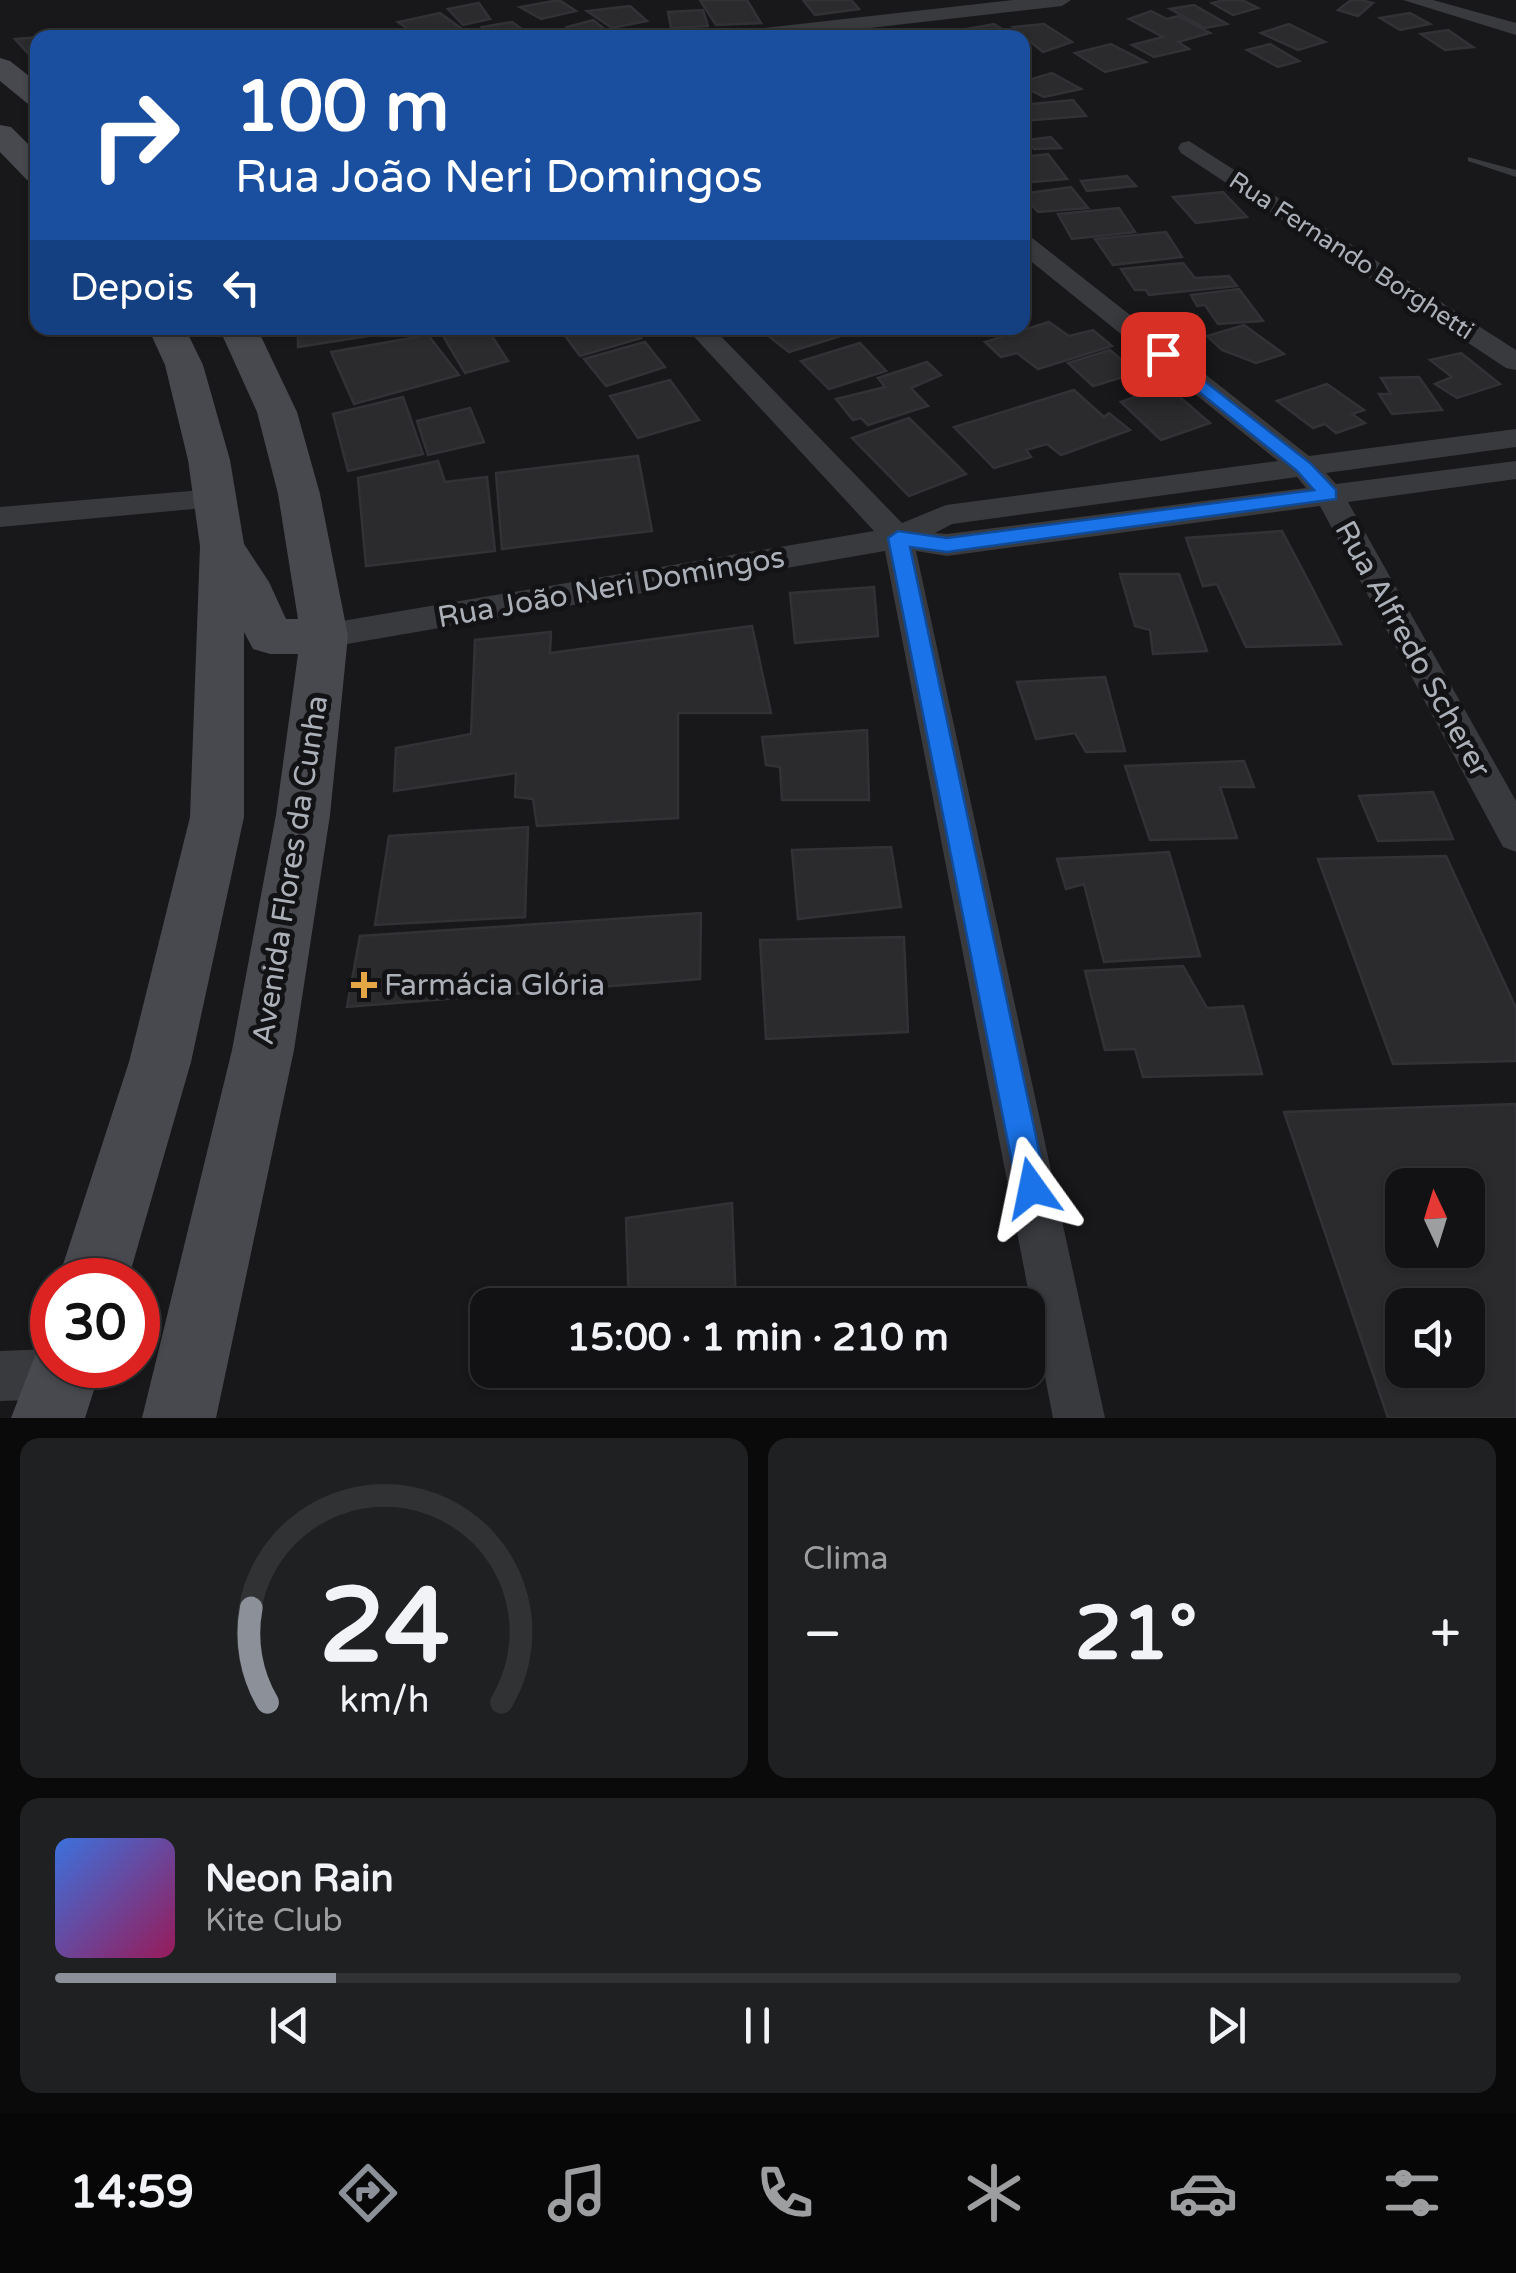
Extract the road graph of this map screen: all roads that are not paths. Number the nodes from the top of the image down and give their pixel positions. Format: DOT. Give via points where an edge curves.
graph roads {
  1 [pos="1062,0"];
  2 [pos="1412,0"];
  3 [pos="1516,29"];
  4 [pos="798,30"];
  5 [pos="0,67"];
  6 [pos="30,91"];
  7 [pos="0,134"];
  8 [pos="1189,148"];
  9 [pos="1472,158"];
  10 [pos="30,166"];
  11 [pos="1516,174"];
  12 [pos="1030,248"];
  13 [pos="169,335"];
  14 [pos="241,335"];
  15 [pos="706,335"];
  16 [pos="1516,362"];
  17 [pos="1516,438"];
  18 [pos="1304,467"];
  19 [pos="1516,470"];
  20 [pos="1329,495"];
  21 [pos="0,517"];
  22 [pos="218,523"];
  23 [pos="898,538"];
  24 [pos="308,545"];
  25 [pos="324,636"];
  26 [pos="1516,836"];
  27 [pos="99,1258"];
  28 [pos="179,1418"];
  29 [pos="1079,1418"];
  1 -- 4 [label="street"];
  2 -- 3 [label="street"];
  5 -- 6 [label="main road"];
  7 -- 10 [label="main road"];
  8 -- 16 [label="street, Rua Fernando Borghetti"];
  9 -- 11 [label="lane"];
  12 -- 18 [label="street, Rua Alfredo Scherer"];
  13 -- 22 [label="main road" via="210,460"];
  14 -- 24 [label="main road, Avenida Flores da Cunha" via="276,412"];
  15 -- 23 [label="street"];
  17 -- 18 [label="street, Rua João Neri Domingos"];
  18 -- 20 [label="street, Rua Alfredo Scherer"];
  18 -- 23 [label="street, Rua João Neri Domingos" via="946,516"];
  19 -- 20 [label="street, Rua João Neri Domingos"];
  20 -- 23 [label="street, Rua João Neri Domingos" via="947,545"];
  20 -- 26 [label="street, Rua Alfredo Scherer"];
  21 -- 22 [label="street"];
  22 -- 24 [label="main road" via="274,493 284,498"];
  22 -- 25 [label="main road" via="270,638"];
  22 -- 27 [label="main road" via="217,817 160,1062"];
  23 -- 25 [label="street, Rua João Neri Domingos"];
  23 -- 29 [label="street"];
  24 -- 25 [label="main road, Avenida Flores da Cunha"];
  25 -- 28 [label="main road, Avenida Flores da Cunha" via="263,1050"];
}
